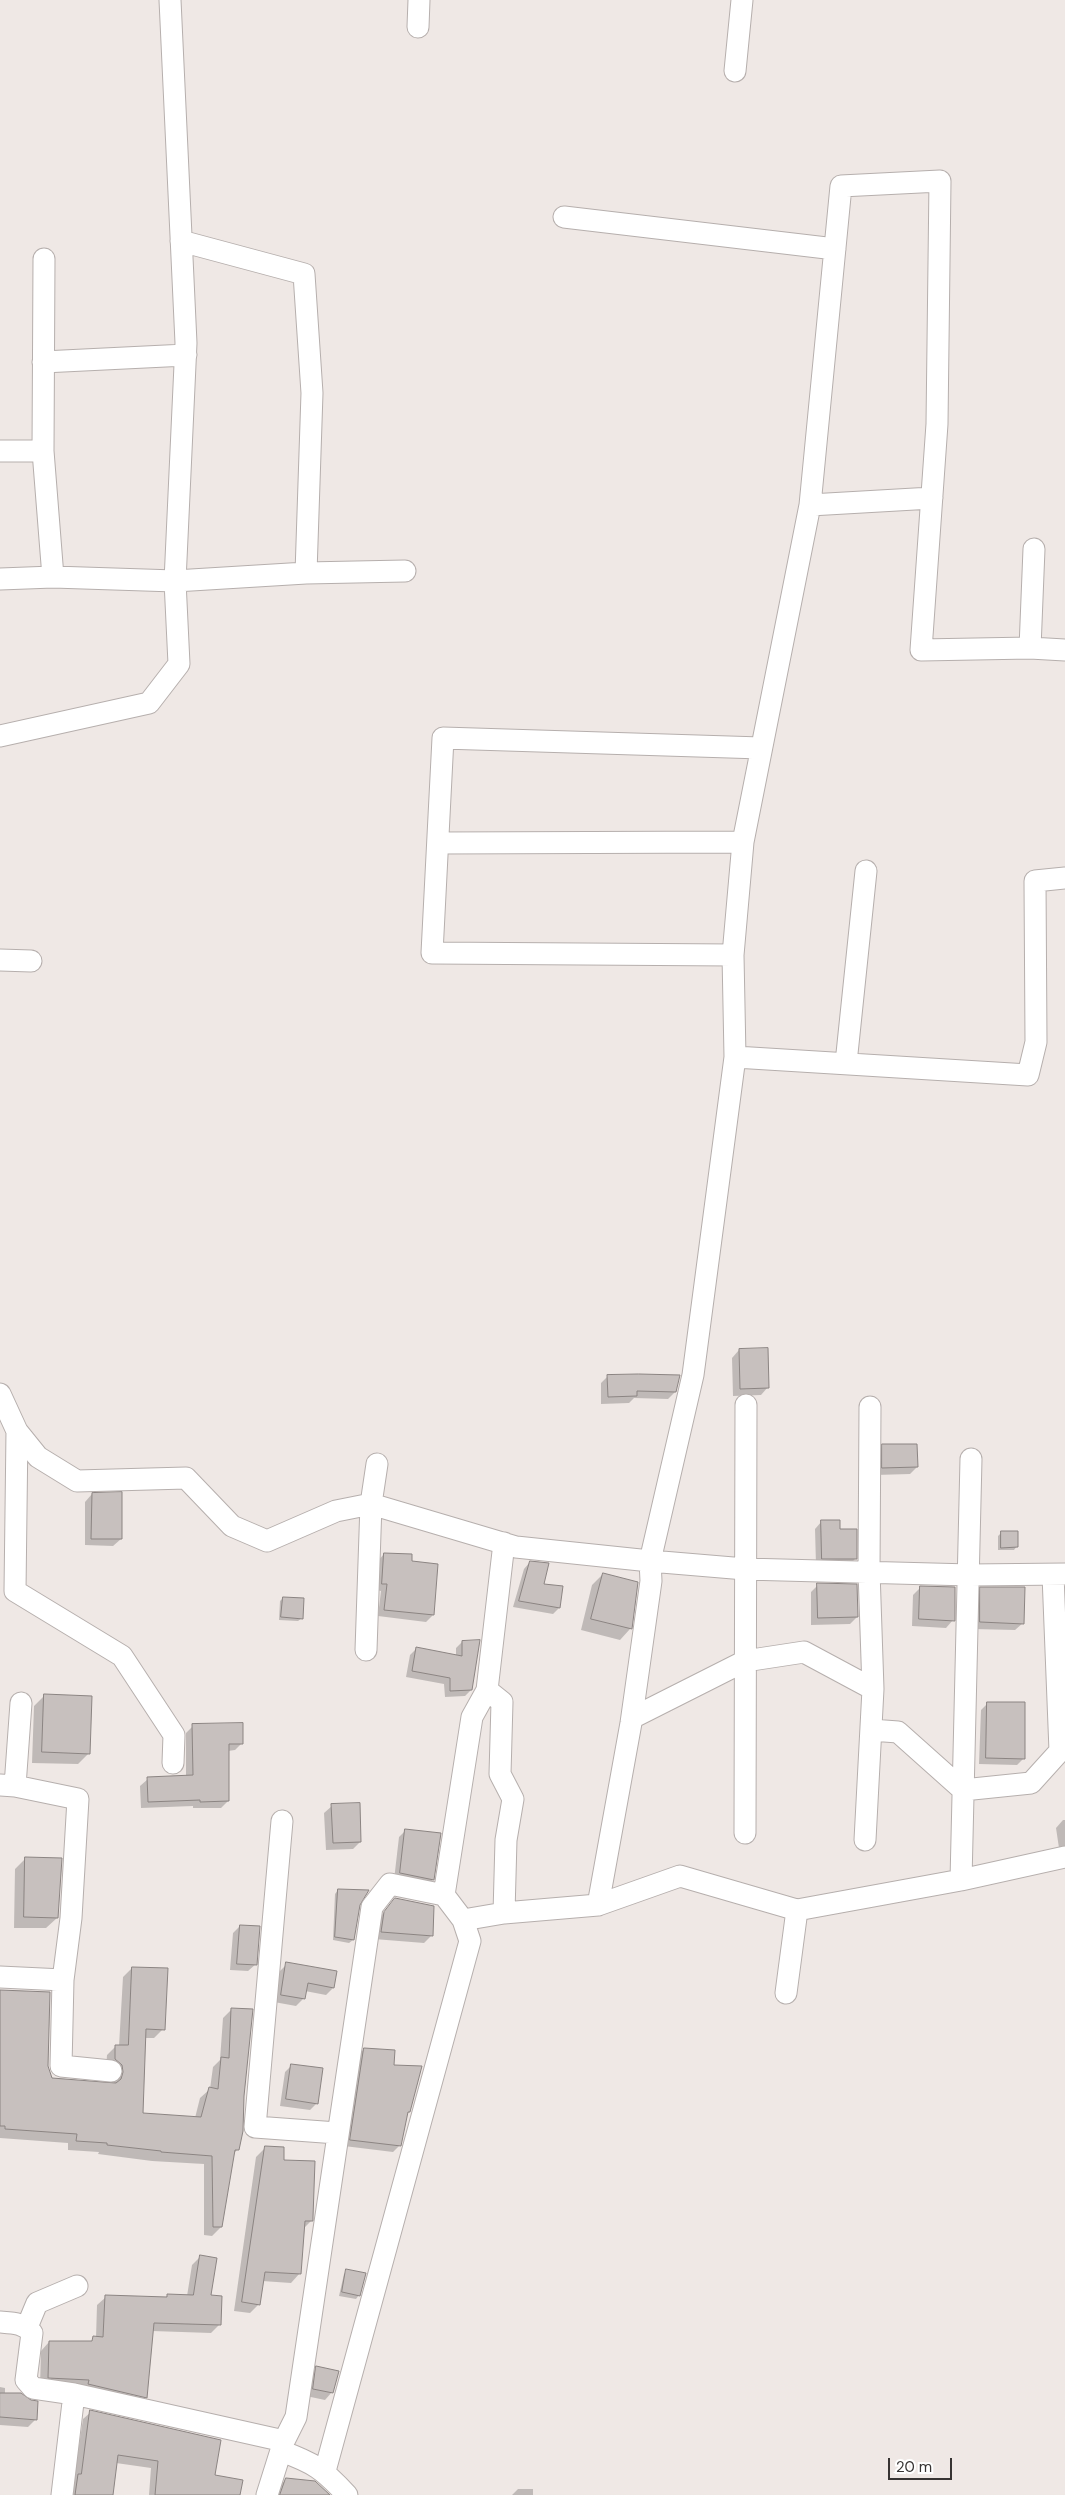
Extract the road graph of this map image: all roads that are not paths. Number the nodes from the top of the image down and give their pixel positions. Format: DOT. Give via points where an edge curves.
graph roads {
  1 [pos="170,0"];
  2 [pos="419,0"];
  3 [pos="742,0"];
  4 [pos="418,26"];
  5 [pos="735,71"];
  6 [pos="564,216"];
  7 [pos="181,241"];
  8 [pos="835,249"];
  9 [pos="44,259"];
  10 [pos="186,355"];
  11 [pos="43,362"];
  12 [pos="0,451"];
  13 [pos="42,451"];
  14 [pos="932,498"];
  15 [pos="810,505"];
  16 [pos="1034,548"];
  17 [pos="405,571"];
  18 [pos="306,574"];
  19 [pos="53,577"];
  20 [pos="0,579"];
  21 [pos="175,581"];
  22 [pos="1030,648"];
  23 [pos="1065,650"];
  24 [pos="0,736"];
  25 [pos="761,748"];
  26 [pos="744,842"];
  27 [pos="438,843"];
  28 [pos="866,872"];
  29 [pos="1065,878"];
  30 [pos="733,955"];
  31 [pos="0,960"];
  32 [pos="31,961"];
  33 [pos="735,1057"];
  34 [pos="846,1063"];
  35 [pos="0,1394"];
  36 [pos="746,1405"];
  37 [pos="870,1407"];
  38 [pos="17,1431"];
  39 [pos="971,1459"];
  40 [pos="376,1464"];
  41 [pos="371,1504"];
  42 [pos="504,1543"];
  43 [pos="650,1561"];
  44 [pos="745,1569"];
  45 [pos="869,1571"];
  46 [pos="1059,1574"];
  47 [pos="970,1575"];
  48 [pos="366,1650"];
  49 [pos="745,1662"];
  50 [pos="873,1689"];
  51 [pos="487,1690"];
  52 [pos="21,1703"];
  53 [pos="632,1718"];
  54 [pos="871,1730"];
  55 [pos="173,1763"];
  56 [pos="7,1785"];
  57 [pos="963,1790"];
  58 [pos="282,1821"];
  59 [pos="745,1833"];
  60 [pos="865,1840"];
  61 [pos="1065,1856"];
  62 [pos="961,1880"];
  63 [pos="444,1895"];
  64 [pos="598,1905"];
  65 [pos="797,1910"];
  66 [pos="504,1913"];
  67 [pos="463,1920"];
  68 [pos="0,1977"];
  69 [pos="63,1980"];
  70 [pos="786,1993"];
  71 [pos="111,2071"];
  72 [pos="337,2133"];
  73 [pos="77,2286"];
  74 [pos="0,2322"];
  75 [pos="27,2327"];
  76 [pos="74,2394"];
  77 [pos="282,2446"];
  78 [pos="325,2472"];
  79 [pos="62,2495"];
  80 [pos="267,2495"];
  81 [pos="347,2495"];
  1 -- 7 [label="street"];
  2 -- 4 [label="street"];
  3 -- 5 [label="street"];
  6 -- 8 [label="street"];
  7 -- 10 [label="street"];
  7 -- 18 [label="street" via="304,274 312,393"];
  8 -- 14 [label="street" via="841,186 940,181 937,424"];
  8 -- 15 [label="street"];
  9 -- 11 [label="street"];
  10 -- 11 [label="street"];
  10 -- 21 [label="street"];
  11 -- 13 [label="street"];
  12 -- 13 [label="street"];
  13 -- 19 [label="street"];
  14 -- 15 [label="street"];
  14 -- 22 [label="street" via="921,650"];
  15 -- 25 [label="street"];
  16 -- 22 [label="street"];
  17 -- 18 [label="street"];
  18 -- 21 [label="street"];
  19 -- 20 [label="street"];
  19 -- 21 [label="street"];
  21 -- 24 [label="street" via="179,664 149,703"];
  22 -- 23 [label="street"];
  25 -- 26 [label="street"];
  25 -- 27 [label="street" via="443,738"];
  26 -- 27 [label="street"];
  26 -- 30 [label="street"];
  27 -- 30 [label="street" via="432,953"];
  28 -- 34 [label="street"];
  29 -- 34 [label="street" via="1035,881 1036,1042 1028,1075"];
  30 -- 33 [label="street"];
  31 -- 32 [label="street"];
  33 -- 34 [label="street"];
  33 -- 43 [label="street" via="693,1375"];
  35 -- 38 [label="street"];
  36 -- 44 [label="street"];
  37 -- 45 [label="street"];
  38 -- 41 [label="street" via="38,1457 77,1481 186,1478 232,1526 267,1541 336,1511"];
  38 -- 55 [label="street" via="15,1591 122,1656 174,1735"];
  39 -- 47 [label="street"];
  40 -- 41 [label="street"];
  41 -- 42 [label="street"];
  41 -- 48 [label="street"];
  42 -- 43 [label="street"];
  42 -- 51 [label="street"];
  43 -- 44 [label="street"];
  43 -- 53 [label="street" via="651,1581"];
  44 -- 45 [label="street"];
  44 -- 49 [label="street"];
  45 -- 47 [label="street"];
  45 -- 50 [label="street"];
  46 -- 47 [label="street"];
  46 -- 57 [label="street" via="1060,1751 1030,1783"];
  47 -- 57 [label="street"];
  49 -- 50 [label="street" via="804,1652"];
  49 -- 53 [label="street"];
  49 -- 59 [label="street"];
  50 -- 54 [label="street"];
  51 -- 63 [label="street" via="472,1717"];
  51 -- 66 [label="street" via="502,1702 500,1774 513,1798 506,1840"];
  52 -- 56 [label="street"];
  53 -- 64 [label="street"];
  54 -- 57 [label="street" via="898,1732"];
  54 -- 60 [label="street"];
  56 -- 69 [label="street" via="78,1799 71,1918"];
  57 -- 62 [label="street"];
  58 -- 72 [label="street" via="255,2127"];
  61 -- 62 [label="street"];
  62 -- 65 [label="street"];
  63 -- 67 [label="street"];
  63 -- 72 [label="street" via="390,1884 372,1907"];
  64 -- 65 [label="street" via="680,1876"];
  64 -- 66 [label="street"];
  65 -- 70 [label="street"];
  66 -- 67 [label="street"];
  67 -- 78 [label="street" via="470,1942"];
  68 -- 69 [label="street"];
  69 -- 71 [label="street" via="61,2066"];
  72 -- 77 [label="street" via="296,2417"];
  73 -- 75 [label="street" via="37,2303"];
  74 -- 75 [label="street"];
  75 -- 76 [label="street" via="32,2333 26,2380 34,2388"];
  76 -- 77 [label="street"];
  76 -- 79 [label="street"];
  77 -- 78 [label="street"];
  77 -- 80 [label="street"];
  78 -- 81 [label="street"];
}
